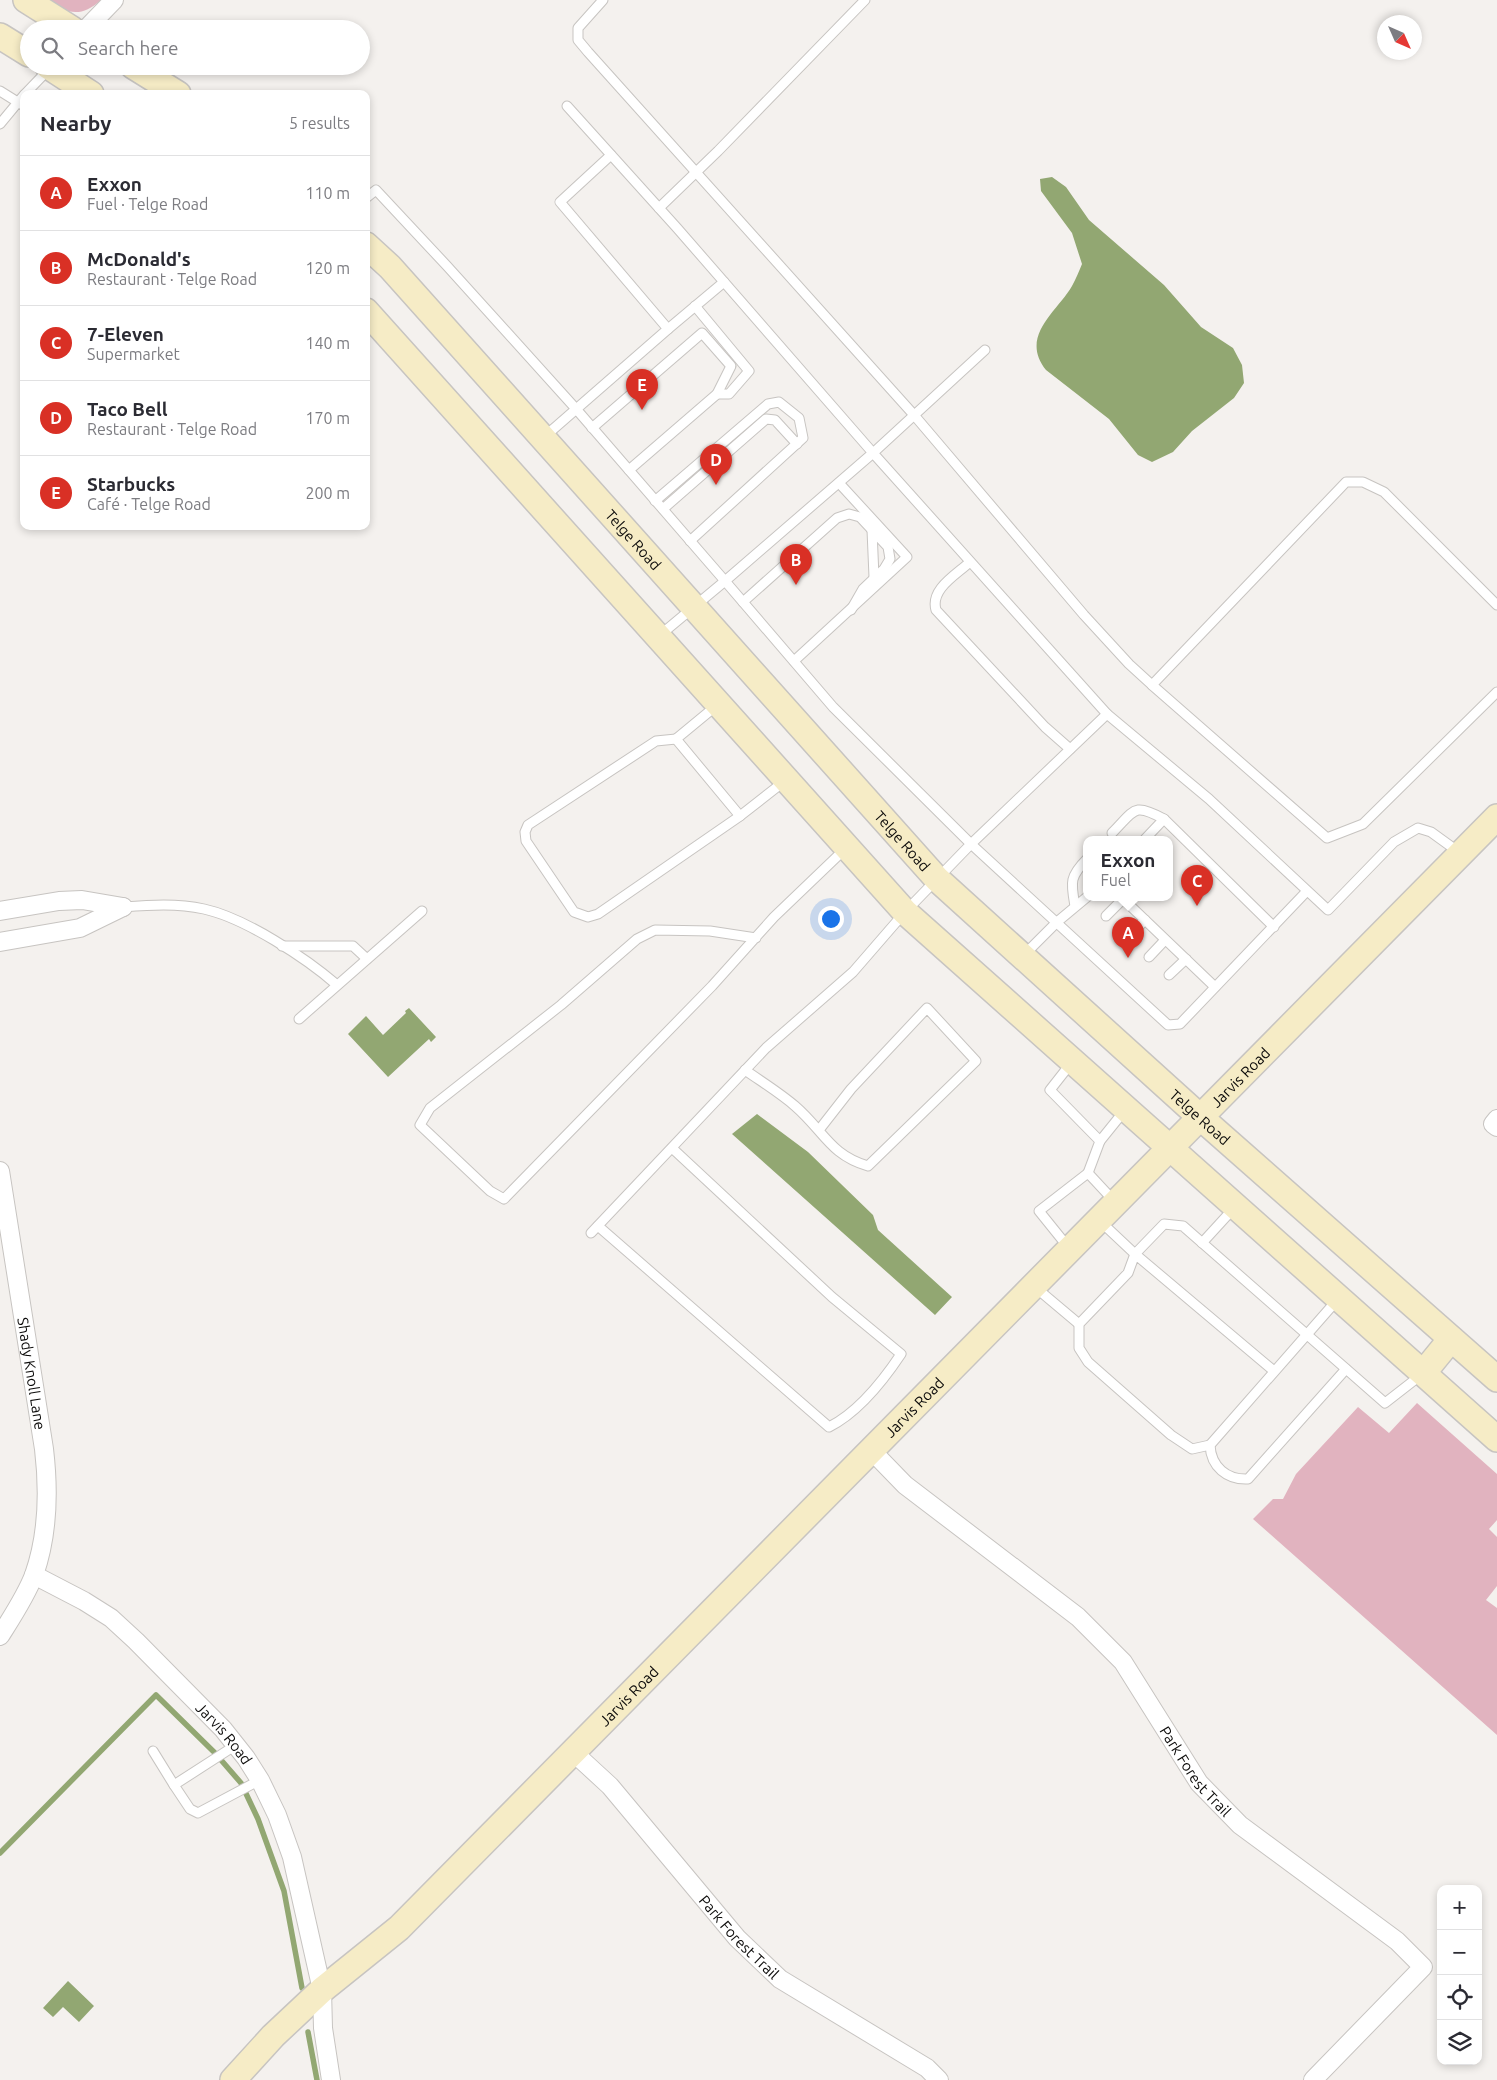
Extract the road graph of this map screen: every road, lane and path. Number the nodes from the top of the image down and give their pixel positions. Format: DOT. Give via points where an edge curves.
graph roads {
  1 [pos="26,0"];
  2 [pos="114,0"];
  3 [pos="603,0"];
  4 [pos="865,0"];
  5 [pos="58,20"];
  6 [pos="95,20"];
  7 [pos="0,36"];
  8 [pos="20,48"];
  9 [pos="42,75"];
  10 [pos="62,75"];
  11 [pos="147,75"];
  12 [pos="28,90"];
  13 [pos="85,90"];
  14 [pos="172,90"];
  15 [pos="0,92"];
  16 [pos="20,103"];
  17 [pos="567,106"];
  18 [pos="0,124"];
  19 [pos="611,155"];
  20 [pos="697,172"];
  21 [pos="370,195"];
  22 [pos="659,208"];
  23 [pos="370,249"];
  24 [pos="724,282"];
  25 [pos="695,306"];
  26 [pos="370,315"];
  27 [pos="668,330"];
  28 [pos="985,350"];
  29 [pos="717,394"];
  30 [pos="576,410"];
  31 [pos="914,414"];
  32 [pos="592,428"];
  33 [pos="543,438"];
  34 [pos="800,441"];
  35 [pos="872,453"];
  36 [pos="629,470"];
  37 [pos="839,483"];
  38 [pos="655,501"];
  39 [pos="663,509"];
  40 [pos="872,530"];
  41 [pos="690,541"];
  42 [pos="970,562"];
  43 [pos="874,578"];
  44 [pos="725,581"];
  45 [pos="743,602"];
  46 [pos="1497,605"];
  47 [pos="694,607"];
  48 [pos="851,610"];
  49 [pos="658,637"];
  50 [pos="794,661"];
  51 [pos="1152,685"];
  52 [pos="1497,692"];
  53 [pos="718,704"];
  54 [pos="1107,714"];
  55 [pos="676,739"];
  56 [pos="1070,749"];
  57 [pos="786,780"];
  58 [pos="740,816"];
  59 [pos="1497,816"];
  60 [pos="1164,819"];
  61 [pos="1112,833"];
  62 [pos="1148,836"];
  63 [pos="971,844"];
  64 [pos="847,848"];
  65 [pos="1461,853"];
  66 [pos="1083,863"];
  67 [pos="937,879"];
  68 [pos="1307,891"];
  69 [pos="1083,900"];
  70 [pos="1119,901"];
  71 [pos="1125,901"];
  72 [pos="1075,906"];
  73 [pos="123,907"];
  74 [pos="0,911"];
  75 [pos="422,911"];
  76 [pos="905,912"];
  77 [pos="1106,916"];
  78 [pos="1145,920"];
  79 [pos="1057,922"];
  80 [pos="1274,927"];
  81 [pos="1128,937"];
  82 [pos="756,938"];
  83 [pos="1166,940"];
  84 [pos="0,942"];
  85 [pos="280,946"];
  86 [pos="1021,957"];
  87 [pos="1149,957"];
  88 [pos="367,959"];
  89 [pos="1186,959"];
  90 [pos="1169,975"];
  91 [pos="337,985"];
  92 [pos="1215,987"];
  93 [pos="299,1019"];
  94 [pos="1073,1061"];
  95 [pos="745,1070"];
  96 [pos="1127,1109"];
  97 [pos="1200,1117"];
  98 [pos="819,1130"];
  99 [pos="1100,1141"];
  100 [pos="672,1148"];
  101 [pos="1170,1148"];
  102 [pos="0,1171"];
  103 [pos="1088,1173"];
  104 [pos="1236,1206"];
  105 [pos="1107,1211"];
  106 [pos="598,1226"];
  107 [pos="592,1233"];
  108 [pos="1202,1243"];
  109 [pos="1070,1250"];
  110 [pos="1135,1254"];
  111 [pos="1034,1286"];
  112 [pos="1339,1298"];
  113 [pos="1078,1324"];
  114 [pos="1306,1333"];
  115 [pos="1452,1339"];
  116 [pos="1346,1369"];
  117 [pos="1274,1371"];
  118 [pos="1424,1372"];
  119 [pos="1497,1379"];
  120 [pos="1497,1439"];
  121 [pos="1210,1445"];
  122 [pos="872,1451"];
  123 [pos="34,1575"];
  124 [pos="0,1636"];
  125 [pos="236,1745"];
  126 [pos="153,1752"];
  127 [pos="573,1752"];
  128 [pos="260,1780"];
  129 [pos="174,1785"];
  130 [pos="322,1990"];
  131 [pos="233,2080"];
  132 [pos="331,2080"];
  133 [pos="940,2080"];
  134 [pos="1313,2080"];
  1 -- 5 [label="main road"];
  2 -- 6 [label="street"];
  3 -- 20 [label="lane" via="578,28 578,40"];
  4 -- 20 [label="lane"];
  7 -- 8 [label="main road"];
  9 -- 12 [label="lane"];
  10 -- 13 [label="main road"];
  11 -- 14 [label="main road"];
  15 -- 16 [label="lane"];
  16 -- 18 [label="lane"];
  17 -- 19 [label="lane"];
  19 -- 22 [label="lane"];
  19 -- 27 [label="lane" via="560,202"];
  20 -- 22 [label="lane"];
  20 -- 31 [label="lane"];
  21 -- 30 [label="lane" via="376,190"];
  22 -- 24 [label="lane"];
  23 -- 33 [label="main road, Telge Road"];
  24 -- 25 [label="lane"];
  24 -- 35 [label="lane"];
  25 -- 27 [label="lane"];
  25 -- 29 [label="lane" via="749,371 729,394"];
  26 -- 49 [label="main road"];
  27 -- 30 [label="lane"];
  28 -- 31 [label="lane"];
  29 -- 32 [label="lane" via="731,366 702,333"];
  29 -- 36 [label="lane"];
  30 -- 32 [label="lane"];
  30 -- 33 [label="lane"];
  31 -- 35 [label="lane"];
  31 -- 51 [label="lane" via="1084,615"];
  32 -- 36 [label="lane"];
  33 -- 47 [label="main road, Telge Road"];
  34 -- 38 [label="lane" via="799,418 779,402 768,404"];
  34 -- 39 [label="lane" via="775,420 766,419"];
  34 -- 41 [label="lane"];
  35 -- 37 [label="lane"];
  35 -- 42 [label="lane"];
  36 -- 38 [label="lane"];
  37 -- 44 [label="lane"];
  37 -- 48 [label="lane" via="907,557"];
  38 -- 39 [label="lane"];
  39 -- 41 [label="lane"];
  40 -- 43 [label="lane"];
  40 -- 43 [label="lane" via="888,546 890,559"];
  40 -- 45 [label="lane" via="860,517 849,514 837,518"];
  41 -- 44 [label="lane"];
  42 -- 54 [label="lane"];
  42 -- 56 [label="lane" via="937,592 936,610 1045,727"];
  43 -- 48 [label="lane" via="863,589"];
  44 -- 45 [label="lane"];
  44 -- 47 [label="lane"];
  45 -- 50 [label="lane"];
  46 -- 51 [label="lane" via="1384,492 1364,482 1346,482"];
  47 -- 49 [label="lane"];
  47 -- 67 [label="main road, Telge Road"];
  48 -- 50 [label="lane"];
  49 -- 53 [label="main road"];
  50 -- 63 [label="lane" via="833,707"];
  51 -- 52 [label="lane" via="1327,838 1362,824"];
  53 -- 55 [label="lane"];
  53 -- 57 [label="main road"];
  54 -- 56 [label="lane"];
  54 -- 68 [label="lane" via="1209,799"];
  55 -- 58 [label="lane"];
  55 -- 58 [label="lane" via="656,742 528,825 526,841 574,912 588,917 598,914"];
  56 -- 63 [label="lane"];
  57 -- 58 [label="lane"];
  57 -- 64 [label="main road"];
  59 -- 65 [label="main road, Jarvis Road"];
  60 -- 61 [label="lane" via="1144,808 1134,810"];
  60 -- 62 [label="lane"];
  60 -- 80 [label="lane"];
  63 -- 67 [label="lane"];
  63 -- 79 [label="lane"];
  64 -- 76 [label="main road"];
  64 -- 82 [label="lane"];
  65 -- 68 [label="lane" via="1431,832 1418,828 1394,842 1328,910"];
  65 -- 97 [label="main road, Jarvis Road"];
  66 -- 72 [label="lane" via="1071,882"];
  67 -- 76 [label="lane"];
  67 -- 86 [label="main road, Telge Road"];
  68 -- 80 [label="lane"];
  69 -- 72 [label="lane"];
  70 -- 77 [label="lane"];
  71 -- 78 [label="lane"];
  72 -- 79 [label="lane"];
  73 -- 74 [label="street" via="82,900 59,900"];
  73 -- 84 [label="street" via="80,928"];
  73 -- 85 [label="lane" via="171,904 205,909 245,925"];
  75 -- 88 [label="lane"];
  76 -- 94 [label="main road"];
  76 -- 95 [label="lane" via="853,972 772,1042"];
  78 -- 81 [label="lane"];
  78 -- 83 [label="lane"];
  79 -- 86 [label="lane"];
  79 -- 92 [label="lane" via="1082,941 1168,1025 1180,1024"];
  80 -- 92 [label="lane"];
  82 -- 82 [label="lane" via="504,1198 490,1191 420,1125 430,1108 561,1006 637,939 655,930 710,931"];
  83 -- 87 [label="lane"];
  83 -- 89 [label="lane"];
  85 -- 88 [label="lane" via="353,946"];
  85 -- 91 [label="lane" via="317,968"];
  86 -- 97 [label="main road, Telge Road"];
  88 -- 91 [label="lane"];
  89 -- 90 [label="lane"];
  89 -- 92 [label="lane"];
  91 -- 93 [label="lane"];
  94 -- 96 [label="main road"];
  94 -- 99 [label="lane" via="1050,1090"];
  95 -- 98 [label="lane" via="795,1106"];
  95 -- 100 [label="lane"];
  96 -- 99 [label="lane"];
  96 -- 101 [label="main road"];
  97 -- 101 [label="main road, Jarvis Road"];
  97 -- 115 [label="main road, Telge Road"];
  98 -- 98 [label="lane" via="837,1152 868,1166 976,1061 927,1008 851,1090"];
  99 -- 103 [label="lane"];
  100 -- 106 [label="lane"];
  100 -- 106 [label="lane" via="832,1297 901,1354 884,1380 829,1427"];
  101 -- 104 [label="main road"];
  101 -- 105 [label="main road, Jarvis Road"];
  102 -- 123 [label="street, Shady Knoll Lane" via="48,1487 44,1530"];
  103 -- 105 [label="lane"];
  103 -- 109 [label="lane" via="1039,1211"];
  104 -- 108 [label="lane"];
  104 -- 112 [label="main road"];
  105 -- 109 [label="main road, Jarvis Road"];
  105 -- 110 [label="lane"];
  106 -- 107 [label="lane"];
  108 -- 110 [label="lane" via="1184,1226 1164,1224"];
  108 -- 114 [label="lane"];
  109 -- 111 [label="main road, Jarvis Road"];
  110 -- 113 [label="lane" via="1128,1273"];
  110 -- 117 [label="lane"];
  111 -- 113 [label="lane"];
  111 -- 122 [label="main road, Jarvis Road"];
  112 -- 114 [label="lane"];
  112 -- 118 [label="main road"];
  113 -- 121 [label="lane" via="1079,1348 1088,1362 1182,1443 1192,1449"];
  114 -- 116 [label="lane"];
  114 -- 117 [label="lane"];
  115 -- 118 [label="main road"];
  115 -- 119 [label="main road, Telge Road"];
  116 -- 118 [label="lane" via="1386,1403"];
  116 -- 121 [label="lane" via="1248,1479 1234,1479 1218,1468"];
  117 -- 121 [label="lane"];
  118 -- 120 [label="main road"];
  122 -- 127 [label="main road, Jarvis Road"];
  122 -- 134 [label="street, Park Forest Trail" via="905,1485 1078,1617 1122,1662 1199,1783 1240,1825 1397,1941 1423,1967"];
  123 -- 124 [label="street, Shady Knoll Lane"];
  123 -- 125 [label="street, Jarvis Road" via="111,1618"];
  125 -- 128 [label="street, Jarvis Road"];
  125 -- 129 [label="lane"];
  126 -- 129 [label="lane"];
  127 -- 130 [label="main road, Jarvis Road" via="399,1928"];
  127 -- 133 [label="street, Park Forest Trail" via="610,1786 737,1938 780,1978 927,2068"];
  128 -- 129 [label="lane" via="198,1813 190,1810"];
  128 -- 130 [label="street, Jarvis Road" via="278,1815 292,1857"];
  130 -- 131 [label="main road"];
  130 -- 132 [label="street, Jarvis Road" via="323,2028"];
}
